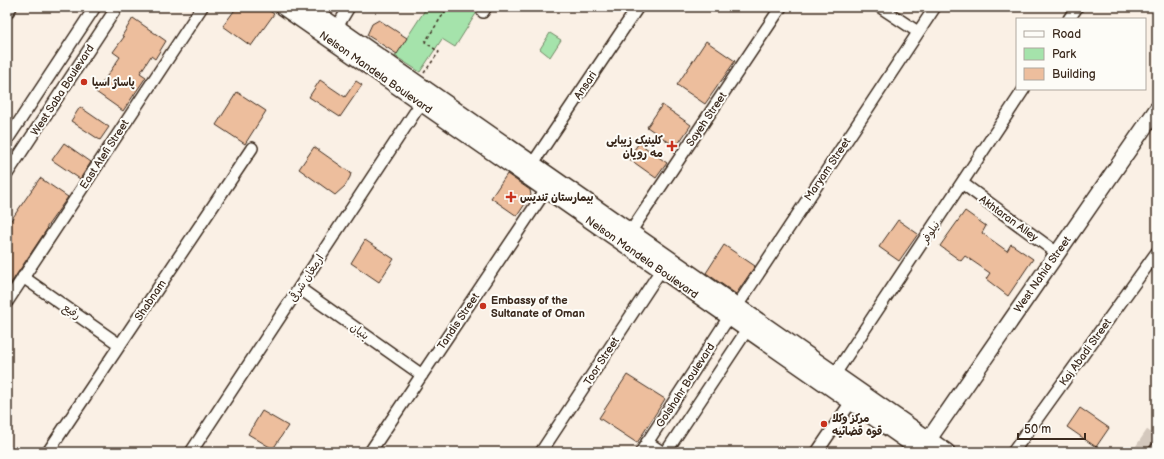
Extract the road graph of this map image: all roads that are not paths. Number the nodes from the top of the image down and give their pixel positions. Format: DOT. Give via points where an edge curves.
graph roads {
  1 [pos="11,7"];
  2 [pos="95,7"];
  3 [pos="117,7"];
  4 [pos="202,7"];
  5 [pos="283,7"];
  6 [pos="308,7"];
  7 [pos="349,7"];
  8 [pos="638,7"];
  9 [pos="781,7"];
  10 [pos="880,7"];
  11 [pos="935,7"];
  12 [pos="1077,7"];
  13 [pos="7,13"];
  14 [pos="1070,18"];
  15 [pos="336,27"];
  16 [pos="918,32"];
  17 [pos="76,35"];
  18 [pos="92,45"];
  19 [pos="1023,90"];
  20 [pos="425,97"];
  21 [pos="1157,109"];
  22 [pos="24,113"];
  23 [pos="40,125"];
  24 [pos="7,140"];
  25 [pos="252,148"];
  26 [pos="533,163"];
  27 [pos="7,174"];
  28 [pos="962,183"];
  29 [pos="546,190"];
  30 [pos="630,231"];
  31 [pos="1157,252"];
  32 [pos="1057,253"];
  33 [pos="661,270"];
  34 [pos="23,277"];
  35 [pos="299,288"];
  36 [pos="7,302"];
  37 [pos="733,311"];
  38 [pos="747,330"];
  39 [pos="120,345"];
  40 [pos="835,374"];
  41 [pos="422,375"];
  42 [pos="851,402"];
  43 [pos="644,447"];
  44 [pos="919,447"];
  45 [pos="1157,448"];
  46 [pos="48,452"];
  47 [pos="191,452"];
  48 [pos="370,452"];
  49 [pos="542,452"];
  50 [pos="662,452"];
  51 [pos="666,452"];
  52 [pos="817,452"];
  53 [pos="947,452"];
  54 [pos="1013,452"];
  55 [pos="1154,452"];
  1 -- 13 [label="street"];
  2 -- 17 [label="street, West Saba Boulevard"];
  3 -- 18 [label="street, West Saba Boulevard"];
  4 -- 34 [label="street, East Atefi Street"];
  5 -- 20 [label="main road, Nelson Mandela Boulevard"];
  6 -- 15 [label="main road, Nelson Mandela Boulevard"];
  7 -- 15 [label="street"];
  8 -- 26 [label="street, Ansari"];
  9 -- 30 [label="street, Sayeh Street"];
  10 -- 16 [label="street"];
  11 -- 16 [label="street, Maryam Street"];
  12 -- 14 [label="street"];
  15 -- 20 [label="main road, Nelson Mandela Boulevard"];
  16 -- 37 [label="street, Maryam Street"];
  17 -- 18 [label="street"];
  17 -- 22 [label="street, West Saba Boulevard"];
  18 -- 23 [label="street, West Saba Boulevard"];
  19 -- 28 [label="street, نیلوفر"];
  20 -- 26 [label="main road, Nelson Mandela Boulevard"];
  20 -- 29 [label="main road, Nelson Mandela Boulevard"];
  20 -- 35 [label="street, ارمغان شرقی"];
  21 -- 32 [label="main road, West Nahid Street"];
  22 -- 23 [label="street"];
  22 -- 24 [label="street, West Saba Boulevard"];
  23 -- 27 [label="street, West Saba Boulevard"];
  25 -- 39 [label="street, Shabnam"];
  26 -- 30 [label="main road, Nelson Mandela Boulevard"];
  28 -- 32 [label="street, Akhtaran Alley"];
  28 -- 40 [label="street, نیلوفر"];
  29 -- 33 [label="main road, Nelson Mandela Boulevard"];
  29 -- 41 [label="street, Tandis Street"];
  30 -- 37 [label="main road, Nelson Mandela Boulevard"];
  31 -- 54 [label="street, Kaj Abadi Street"];
  32 -- 44 [label="main road, West Nahid Street"];
  33 -- 37 [label="main road, Nelson Mandela Boulevard"];
  33 -- 49 [label="street, Toor Street"];
  34 -- 36 [label="street, East Atefi Street"];
  34 -- 39 [label="street, رفیع"];
  35 -- 41 [label="street, بنیان"];
  35 -- 47 [label="street, ارمغان شرقی"];
  37 -- 38 [label="main road, Nelson Mandela Boulevard"];
  37 -- 40 [label="main road, Nelson Mandela Boulevard"];
  37 -- 43 [label="street, Golshahr Boulevard"];
  38 -- 42 [label="main road, Nelson Mandela Boulevard"];
  38 -- 51 [label="street, Golshahr Boulevard"];
  39 -- 46 [label="street, Shabnam"];
  40 -- 44 [label="main road, Nelson Mandela Boulevard"];
  41 -- 48 [label="street, Tandis Street"];
  42 -- 44 [label="main road, Nelson Mandela Boulevard"];
  42 -- 52 [label="street"];
  43 -- 50 [label="street"];
  44 -- 53 [label="main road, Nelson Mandela Boulevard"];
  45 -- 55 [label="street"];
}
